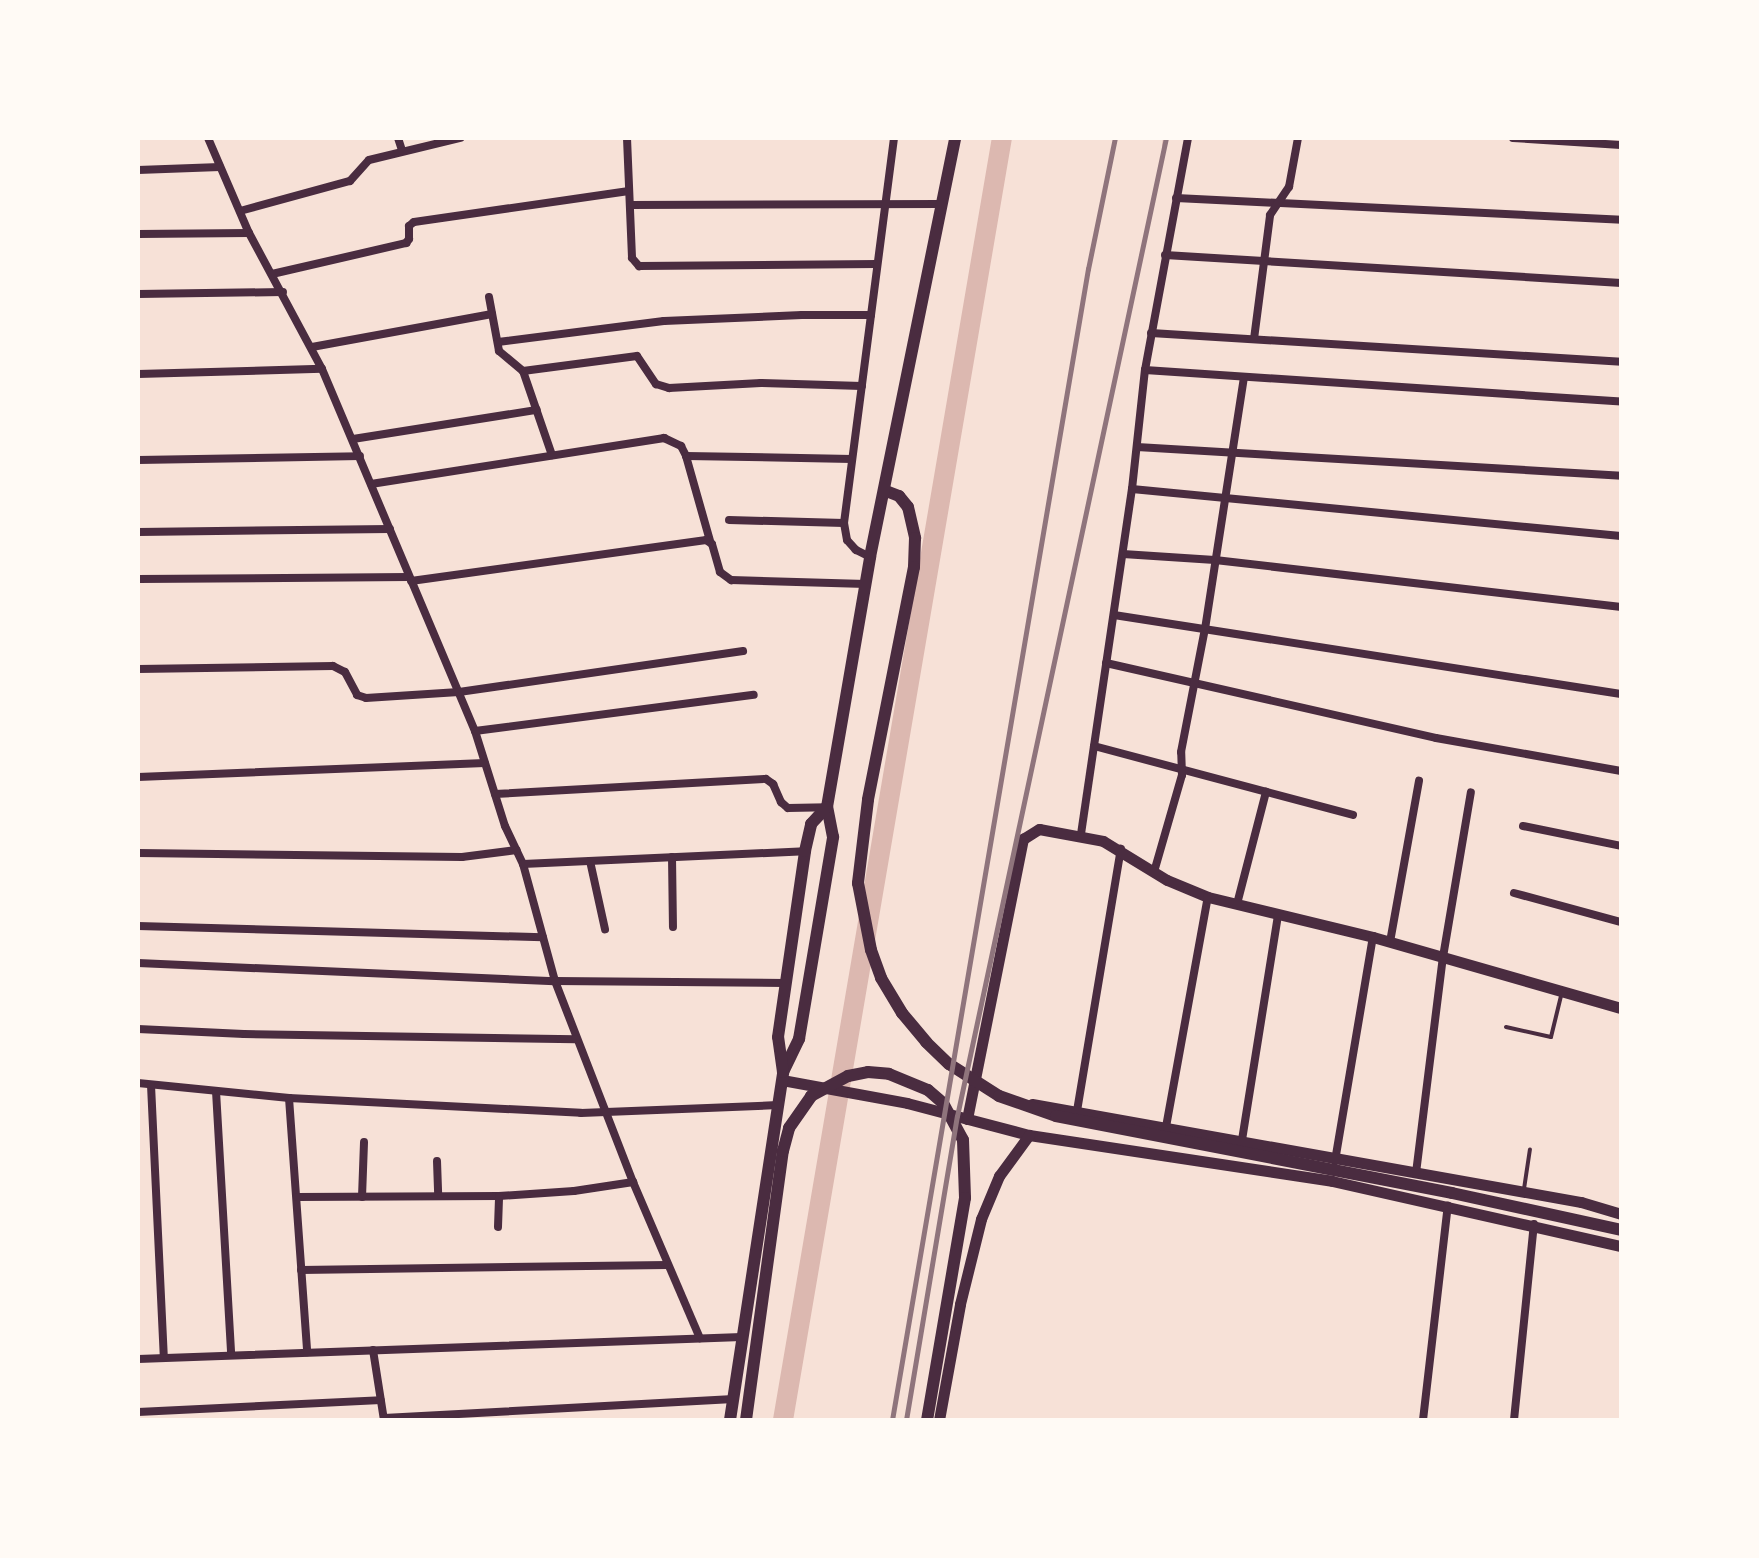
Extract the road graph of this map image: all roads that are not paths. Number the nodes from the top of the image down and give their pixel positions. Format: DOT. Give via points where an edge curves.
graph roads {
  1 [pos="208,138"];
  2 [pos="398,138"];
  3 [pos="460,138"];
  4 [pos="627,138"];
  5 [pos="894,138"];
  6 [pos="955,138"];
  7 [pos="1188,138"];
  8 [pos="1298,138"];
  9 [pos="1513,138"];
  10 [pos="1621,145"];
  11 [pos="402,150"];
  12 [pos="220,167"];
  13 [pos="138,170"];
  14 [pos="629,191"];
  15 [pos="1176,198"];
  16 [pos="1276,202"];
  17 [pos="884,204"];
  18 [pos="941,204"];
  19 [pos="630,205"];
  20 [pos="240,211"];
  21 [pos="1621,220"];
  22 [pos="249,233"];
  23 [pos="138,234"];
  24 [pos="1165,255"];
  25 [pos="1264,261"];
  26 [pos="877,264"];
  27 [pos="272,274"];
  28 [pos="1621,283"];
  29 [pos="283,292"];
  30 [pos="138,294"];
  31 [pos="489,297"];
  32 [pos="492,314"];
  33 [pos="871,315"];
  34 [pos="1151,333"];
  35 [pos="1254,339"];
  36 [pos="498,342"];
  37 [pos="312,347"];
  38 [pos="1621,362"];
  39 [pos="322,369"];
  40 [pos="1145,370"];
  41 [pos="523,371"];
  42 [pos="138,374"];
  43 [pos="1244,377"];
  44 [pos="862,386"];
  45 [pos="1621,402"];
  46 [pos="537,410"];
  47 [pos="353,439"];
  48 [pos="1137,447"];
  49 [pos="1232,452"];
  50 [pos="552,455"];
  51 [pos="360,456"];
  52 [pos="686,456"];
  53 [pos="852,459"];
  54 [pos="138,460"];
  55 [pos="1621,476"];
  56 [pos="371,484"];
  57 [pos="1132,489"];
  58 [pos="886,491"];
  59 [pos="1225,498"];
  60 [pos="729,520"];
  61 [pos="844,523"];
  62 [pos="390,529"];
  63 [pos="138,532"];
  64 [pos="1621,536"];
  65 [pos="710,541"];
  66 [pos="1123,554"];
  67 [pos="870,557"];
  68 [pos="1215,560"];
  69 [pos="138,579"];
  70 [pos="410,579"];
  71 [pos="866,584"];
  72 [pos="1621,607"];
  73 [pos="1114,615"];
  74 [pos="1205,629"];
  75 [pos="743,651"];
  76 [pos="1106,663"];
  77 [pos="138,669"];
  78 [pos="1195,683"];
  79 [pos="459,692"];
  80 [pos="1621,694"];
  81 [pos="754,695"];
  82 [pos="475,731"];
  83 [pos="1094,746"];
  84 [pos="485,763"];
  85 [pos="1182,767"];
  86 [pos="1621,771"];
  87 [pos="138,777"];
  88 [pos="1419,781"];
  89 [pos="1266,792"];
  90 [pos="1471,792"];
  91 [pos="495,794"];
  92 [pos="827,807"];
  93 [pos="1353,815"];
  94 [pos="1523,826"];
  95 [pos="1081,834"];
  96 [pos="1621,846"];
  97 [pos="1121,849"];
  98 [pos="517,850"];
  99 [pos="805,851"];
  100 [pos="138,853"];
  101 [pos="672,857"];
  102 [pos="590,861"];
  103 [pos="523,864"];
  104 [pos="1154,872"];
  105 [pos="1514,893"];
  106 [pos="1208,897"];
  107 [pos="1237,904"];
  108 [pos="1278,914"];
  109 [pos="1621,922"];
  110 [pos="138,926"];
  111 [pos="673,927"];
  112 [pos="605,929"];
  113 [pos="543,937"];
  114 [pos="1373,937"];
  115 [pos="1390,942"];
  116 [pos="1443,957"];
  117 [pos="138,963"];
  118 [pos="555,981"];
  119 [pos="785,983"];
  120 [pos="1563,991"];
  121 [pos="1621,1008"];
  122 [pos="1506,1027"];
  123 [pos="138,1029"];
  124 [pos="576,1039"];
  125 [pos="782,1076"];
  126 [pos="138,1083"];
  127 [pos="151,1085"];
  128 [pos="216,1091"];
  129 [pos="974,1093"];
  130 [pos="289,1098"];
  131 [pos="778,1105"];
  132 [pos="1077,1111"];
  133 [pos="606,1113"];
  134 [pos="967,1119"];
  135 [pos="1166,1127"];
  136 [pos="1029,1135"];
  137 [pos="1242,1140"];
  138 [pos="364,1142"];
  139 [pos="1530,1149"];
  140 [pos="1335,1158"];
  141 [pos="437,1161"];
  142 [pos="1416,1173"];
  143 [pos="1332,1181"];
  144 [pos="633,1182"];
  145 [pos="1524,1192"];
  146 [pos="438,1196"];
  147 [pos="499,1196"];
  148 [pos="297,1197"];
  149 [pos="362,1197"];
  150 [pos="1450,1199"];
  151 [pos="1621,1214"];
  152 [pos="1534,1224"];
  153 [pos="498,1227"];
  154 [pos="1621,1230"];
  155 [pos="1621,1246"];
  156 [pos="667,1265"];
  157 [pos="301,1270"];
  158 [pos="742,1337"];
  159 [pos="700,1338"];
  160 [pos="373,1350"];
  161 [pos="307,1352"];
  162 [pos="231,1354"];
  163 [pos="164,1358"];
  164 [pos="138,1359"];
  165 [pos="733,1399"];
  166 [pos="381,1400"];
  167 [pos="138,1412"];
  168 [pos="384,1419"];
  169 [pos="730,1420"];
  170 [pos="746,1420"];
  171 [pos="927,1420"];
  172 [pos="939,1420"];
  173 [pos="1423,1420"];
  174 [pos="1514,1420"];
  1 -- 12 [label="street"];
  2 -- 11 [label="street"];
  3 -- 11 [label="street"];
  4 -- 14 [label="street"];
  5 -- 17 [label="street"];
  6 -- 18 [label="main road"];
  7 -- 15 [label="street"];
  8 -- 16 [label="street" via="1289,187"];
  9 -- 10 [label="street"];
  11 -- 20 [label="street" via="364,162 350,181"];
  12 -- 13 [label="street"];
  12 -- 20 [label="street"];
  14 -- 19 [label="street"];
  14 -- 27 [label="street" via="414,222 406,243"];
  15 -- 16 [label="street"];
  15 -- 24 [label="street"];
  16 -- 21 [label="street"];
  16 -- 25 [label="street"];
  17 -- 18 [label="street"];
  17 -- 19 [label="street"];
  17 -- 26 [label="street"];
  18 -- 58 [label="main road"];
  19 -- 26 [label="street" via="632,258 646,267"];
  20 -- 22 [label="street"];
  22 -- 23 [label="street"];
  22 -- 27 [label="street"];
  24 -- 25 [label="street"];
  24 -- 34 [label="street"];
  25 -- 28 [label="street"];
  25 -- 35 [label="street"];
  26 -- 33 [label="street"];
  27 -- 29 [label="street"];
  29 -- 30 [label="street"];
  29 -- 37 [label="street"];
  31 -- 32 [label="street"];
  32 -- 36 [label="street"];
  32 -- 37 [label="street"];
  33 -- 36 [label="street" via="678,320"];
  33 -- 44 [label="street"];
  34 -- 35 [label="street"];
  34 -- 40 [label="street"];
  35 -- 38 [label="street"];
  36 -- 41 [label="street" via="499,351"];
  37 -- 39 [label="street"];
  39 -- 42 [label="street"];
  39 -- 47 [label="street"];
  40 -- 43 [label="street"];
  40 -- 48 [label="street"];
  41 -- 44 [label="street" via="637,356 656,384 669,388 761,383"];
  41 -- 46 [label="street"];
  43 -- 45 [label="street"];
  43 -- 49 [label="street"];
  44 -- 53 [label="street"];
  46 -- 47 [label="street"];
  46 -- 50 [label="street"];
  47 -- 51 [label="street"];
  48 -- 49 [label="street"];
  48 -- 57 [label="street"];
  49 -- 55 [label="street"];
  49 -- 59 [label="street"];
  50 -- 52 [label="street" via="664,438 681,446"];
  50 -- 56 [label="street"];
  51 -- 54 [label="street"];
  51 -- 56 [label="street"];
  52 -- 53 [label="street"];
  52 -- 65 [label="street"];
  53 -- 61 [label="street"];
  56 -- 62 [label="street"];
  57 -- 59 [label="street"];
  57 -- 66 [label="street"];
  58 -- 67 [label="main road"];
  58 -- 150 [label="main road" via="908,507 914,567 868,800 858,883 881,978 902,1013 926,1042 971,1080 1042,1112"];
  59 -- 64 [label="street"];
  59 -- 68 [label="street"];
  60 -- 61 [label="street"];
  61 -- 67 [label="street" via="847,540"];
  62 -- 63 [label="street"];
  62 -- 70 [label="street"];
  65 -- 70 [label="street"];
  65 -- 71 [label="street" via="720,572 731,580"];
  66 -- 68 [label="street"];
  66 -- 73 [label="street"];
  67 -- 71 [label="main road"];
  68 -- 72 [label="street"];
  68 -- 74 [label="street"];
  69 -- 70 [label="street"];
  70 -- 79 [label="street"];
  71 -- 92 [label="main road"];
  73 -- 74 [label="street"];
  73 -- 76 [label="street"];
  74 -- 78 [label="street"];
  74 -- 80 [label="street"];
  75 -- 79 [label="street"];
  76 -- 78 [label="street"];
  76 -- 83 [label="street"];
  77 -- 79 [label="street" via="333,666 345,672 361,698"];
  78 -- 85 [label="street"];
  78 -- 86 [label="street" via="1436,738"];
  79 -- 82 [label="street"];
  81 -- 82 [label="street"];
  82 -- 84 [label="street"];
  83 -- 85 [label="street"];
  83 -- 95 [label="street"];
  84 -- 87 [label="street"];
  84 -- 91 [label="street"];
  85 -- 89 [label="street"];
  85 -- 104 [label="street"];
  88 -- 115 [label="street"];
  89 -- 93 [label="street"];
  89 -- 107 [label="street"];
  90 -- 116 [label="street"];
  91 -- 92 [label="street" via="766,779 788,808"];
  91 -- 98 [label="street"];
  92 -- 99 [label="main road" via="811,824"];
  92 -- 125 [label="main road" via="833,837 799,1039"];
  94 -- 96 [label="street"];
  95 -- 97 [label="street"];
  95 -- 129 [label="street" via="1039,829 1023,839"];
  97 -- 104 [label="street"];
  97 -- 132 [label="street"];
  98 -- 100 [label="street" via="462,857"];
  98 -- 103 [label="street"];
  99 -- 101 [label="street"];
  99 -- 119 [label="main road"];
  101 -- 102 [label="street"];
  101 -- 111 [label="street"];
  102 -- 103 [label="street"];
  102 -- 112 [label="street"];
  103 -- 113 [label="street"];
  104 -- 106 [label="street"];
  105 -- 109 [label="street"];
  106 -- 107 [label="street"];
  106 -- 135 [label="street"];
  107 -- 108 [label="street"];
  108 -- 114 [label="street"];
  108 -- 137 [label="street"];
  110 -- 113 [label="street"];
  113 -- 118 [label="street"];
  114 -- 115 [label="street"];
  114 -- 140 [label="street"];
  115 -- 116 [label="street"];
  116 -- 120 [label="street"];
  116 -- 142 [label="street"];
  117 -- 118 [label="street"];
  118 -- 119 [label="street"];
  118 -- 124 [label="street"];
  119 -- 125 [label="main road" via="778,1037"];
  120 -- 121 [label="street"];
  120 -- 122 [label="lane" via="1551,1037"];
  123 -- 124 [label="street"];
  124 -- 133 [label="street"];
  125 -- 131 [label="main road"];
  125 -- 134 [label="street"];
  126 -- 127 [label="street"];
  127 -- 128 [label="street"];
  127 -- 163 [label="street"];
  128 -- 130 [label="street"];
  128 -- 162 [label="street"];
  129 -- 132 [label="street"];
  129 -- 134 [label="street"];
  130 -- 133 [label="street"];
  130 -- 148 [label="street"];
  131 -- 133 [label="street"];
  131 -- 158 [label="main road"];
  132 -- 135 [label="street"];
  133 -- 144 [label="street"];
  134 -- 136 [label="street"];
  135 -- 137 [label="street"];
  136 -- 143 [label="street"];
  136 -- 172 [label="street" via="999,1176 981,1219"];
  137 -- 140 [label="street"];
  138 -- 149 [label="street"];
  139 -- 145 [label="lane"];
  140 -- 142 [label="street"];
  140 -- 143 [label="street"];
  141 -- 146 [label="street"];
  142 -- 145 [label="street"];
  143 -- 150 [label="street"];
  144 -- 147 [label="street"];
  144 -- 156 [label="street"];
  145 -- 151 [label="street"];
  146 -- 147 [label="street"];
  146 -- 149 [label="street"];
  147 -- 153 [label="street"];
  148 -- 149 [label="street"];
  148 -- 157 [label="street"];
  150 -- 152 [label="street"];
  150 -- 154 [label="main road"];
  150 -- 173 [label="street"];
  152 -- 155 [label="street"];
  152 -- 174 [label="street"];
  156 -- 157 [label="street"];
  156 -- 159 [label="street"];
  157 -- 161 [label="street"];
  158 -- 159 [label="street"];
  158 -- 165 [label="main road"];
  159 -- 160 [label="street"];
  160 -- 161 [label="street"];
  160 -- 166 [label="street"];
  161 -- 162 [label="street"];
  162 -- 163 [label="street"];
  163 -- 164 [label="street"];
  165 -- 168 [label="street"];
  165 -- 169 [label="main road"];
  166 -- 167 [label="street"];
  166 -- 168 [label="street"];
  170 -- 171 [label="main road" via="789,1128 811,1096 848,1076 868,1072 899,1076 928,1090 943,1103 963,1140 965,1198"];
}
